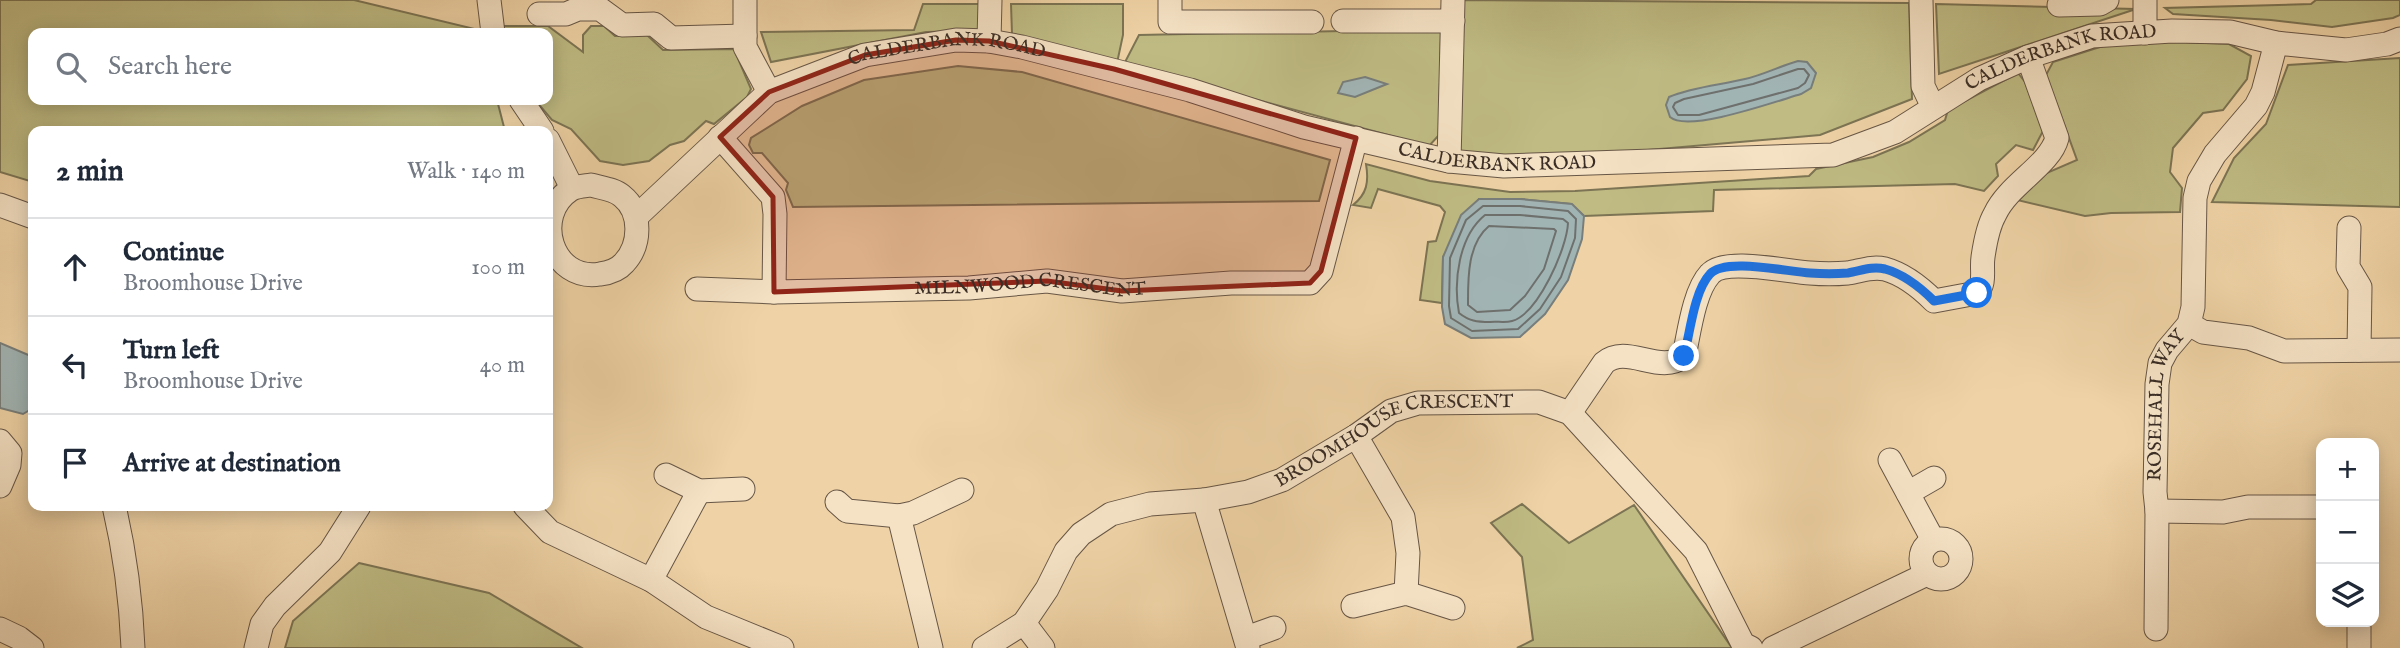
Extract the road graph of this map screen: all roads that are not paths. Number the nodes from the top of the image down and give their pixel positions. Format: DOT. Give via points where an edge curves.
graph roads {
  1 [pos="489,0"];
  2 [pos="745,0"];
  3 [pos="990,0"];
  4 [pos="1170,0"];
  5 [pos="1921,0"];
  6 [pos="2107,0"];
  7 [pos="2145,0"];
  8 [pos="2059,5"];
  9 [pos="1453,10"];
  10 [pos="538,14"];
  11 [pos="1343,21"];
  12 [pos="1312,22"];
  13 [pos="492,28"];
  14 [pos="2145,33"];
  15 [pos="745,36"];
  16 [pos="2400,39"];
  17 [pos="989,41"];
  18 [pos="2276,43"];
  19 [pos="2028,57"];
  20 [pos="769,92"];
  21 [pos="524,105"];
  22 [pos="1933,107"];
  23 [pos="539,126"];
  24 [pos="720,137"];
  25 [pos="1356,138"];
  26 [pos="553,150"];
  27 [pos="1449,161"];
  28 [pos="572,188"];
  29 [pos="0,205"];
  30 [pos="28,215"];
  31 [pos="553,215"];
  32 [pos="636,217"];
  33 [pos="2349,228"];
  34 [pos="553,254"];
  35 [pos="697,289"];
  36 [pos="774,292"];
  37 [pos="2189,324"];
  38 [pos="2360,350"];
  39 [pos="2400,350"];
  40 [pos="1570,413"];
  41 [pos="1356,436"];
  42 [pos="0,441"];
  43 [pos="1890,460"];
  44 [pos="666,475"];
  45 [pos="1934,478"];
  46 [pos="0,486"];
  47 [pos="743,489"];
  48 [pos="962,490"];
  49 [pos="699,491"];
  50 [pos="1908,493"];
  51 [pos="1204,500"];
  52 [pos="837,502"];
  53 [pos="2316,507"];
  54 [pos="115,511"];
  55 [pos="353,511"];
  56 [pos="530,511"];
  57 [pos="2157,511"];
  58 [pos="899,516"];
  59 [pos="1933,540"];
  60 [pos="1927,574"];
  61 [pos="651,580"];
  62 [pos="1406,593"];
  63 [pos="1353,607"];
  64 [pos="1453,608"];
  65 [pos="1024,623"];
  66 [pos="2359,627"];
  67 [pos="1274,628"];
  68 [pos="0,629"];
  69 [pos="2156,629"];
  70 [pos="1247,643"];
  71 [pos="32,648"];
  72 [pos="133,648"];
  73 [pos="256,648"];
  74 [pos="782,648"];
  75 [pos="931,648"];
  76 [pos="984,648"];
  77 [pos="1043,648"];
  78 [pos="1751,648"];
  79 [pos="1773,648"];
  80 [pos="2359,648"];
  1 -- 13 [label="street"];
  2 -- 15 [label="street"];
  3 -- 17 [label="street"];
  4 -- 12 [label="street" via="1170,22"];
  5 -- 22 [label="street" via="1923,86"];
  6 -- 8 [label="street"];
  7 -- 14 [label="street"];
  9 -- 11 [label="street"];
  9 -- 27 [label="street"];
  10 -- 15 [label="street" via="600,9 622,25 654,24 671,38"];
  14 -- 18 [label="street, CALDERBANK ROAD" via="2230,33"];
  14 -- 19 [label="street, CALDERBANK ROAD" via="2092,36"];
  15 -- 20 [label="street" via="745,47"];
  16 -- 18 [label="street, CALDERBANK ROAD" via="2346,50"];
  17 -- 20 [label="street, CALDERBANK ROAD" via="956,40 865,55"];
  17 -- 25 [label="street, CALDERBANK ROAD" via="1114,69 1304,127"];
  18 -- 37 [label="street, ROSEHALL WAY" via="2256,106 2220,147 2199,181"];
  19 -- 22 [label="street, CALDERBANK ROAD"];
  19 -- 40 [label="street" via="2057,138 2054,149 2014,187 1994,214 1983,260 1983,286 1977,293 1934,301 1919,286 1886,270 1870,268 1808,273 1724,267 1710,272 1699,292 1684,356 1667,363 1610,358"];
  20 -- 24 [label="street, CALDERBANK ROAD"];
  21 -- 23 [label="street"];
  22 -- 27 [label="street, CALDERBANK ROAD" via="1895,132 1833,155 1504,166"];
  24 -- 32 [label="street, CALDERBANK ROAD"];
  24 -- 36 [label="street" via="773,197"];
  25 -- 27 [label="street, CALDERBANK ROAD"];
  25 -- 36 [label="street, MILNWOOD CRESCENT" via="1321,271 1310,284 1231,283 1122,290 1047,281 969,288"];
  26 -- 28 [label="street"];
  28 -- 31 [label="street"];
  28 -- 32 [label="street" via="591,185 611,190 623,196"];
  29 -- 30 [label="street"];
  32 -- 34 [label="street" via="632,253 609,273 579,274"];
  33 -- 38 [label="street" via="2348,267 2360,287"];
  35 -- 36 [label="street, MILNWOOD CRESCENT"];
  37 -- 38 [label="street" via="2203,332 2249,338 2284,351"];
  37 -- 57 [label="street, ROSEHALL WAY" via="2160,363"];
  38 -- 39 [label="street"];
  40 -- 41 [label="street, BROOMHOUSE CRESCENT" via="1539,402 1418,403 1391,411"];
  40 -- 78 [label="street, BROOMHOUSE CRESCENT" via="1696,551 1743,644"];
  41 -- 51 [label="street, BROOMHOUSE CRESCENT" via="1282,480"];
  41 -- 62 [label="street" via="1403,517 1408,553"];
  42 -- 46 [label="street" via="10,453"];
  43 -- 50 [label="street"];
  44 -- 49 [label="street"];
  45 -- 50 [label="street"];
  47 -- 49 [label="street"];
  48 -- 58 [label="street"];
  49 -- 61 [label="street"];
  50 -- 59 [label="street"];
  51 -- 65 [label="street, BROOMHOUSE CRESCENT" via="1128,509 1111,514 1081,534"];
  51 -- 70 [label="street"];
  52 -- 58 [label="street" via="847,511"];
  53 -- 57 [label="street"];
  54 -- 72 [label="street"];
  55 -- 73 [label="street" via="330,552 262,624"];
  56 -- 61 [label="street" via="550,532"];
  57 -- 69 [label="street, ROSEHALL WAY"];
  58 -- 75 [label="street"];
  59 -- 60 [label="street" via="1921,555"];
  59 -- 60 [label="street" via="1946,539 1957,547 1960,566 1945,579"];
  60 -- 79 [label="street"];
  61 -- 74 [label="street" via="706,617"];
  62 -- 63 [label="street"];
  62 -- 64 [label="street"];
  65 -- 76 [label="street, BROOMHOUSE CRESCENT"];
  65 -- 77 [label="street"];
  66 -- 80 [label="street"];
  67 -- 70 [label="street"];
  68 -- 71 [label="street"];
}
